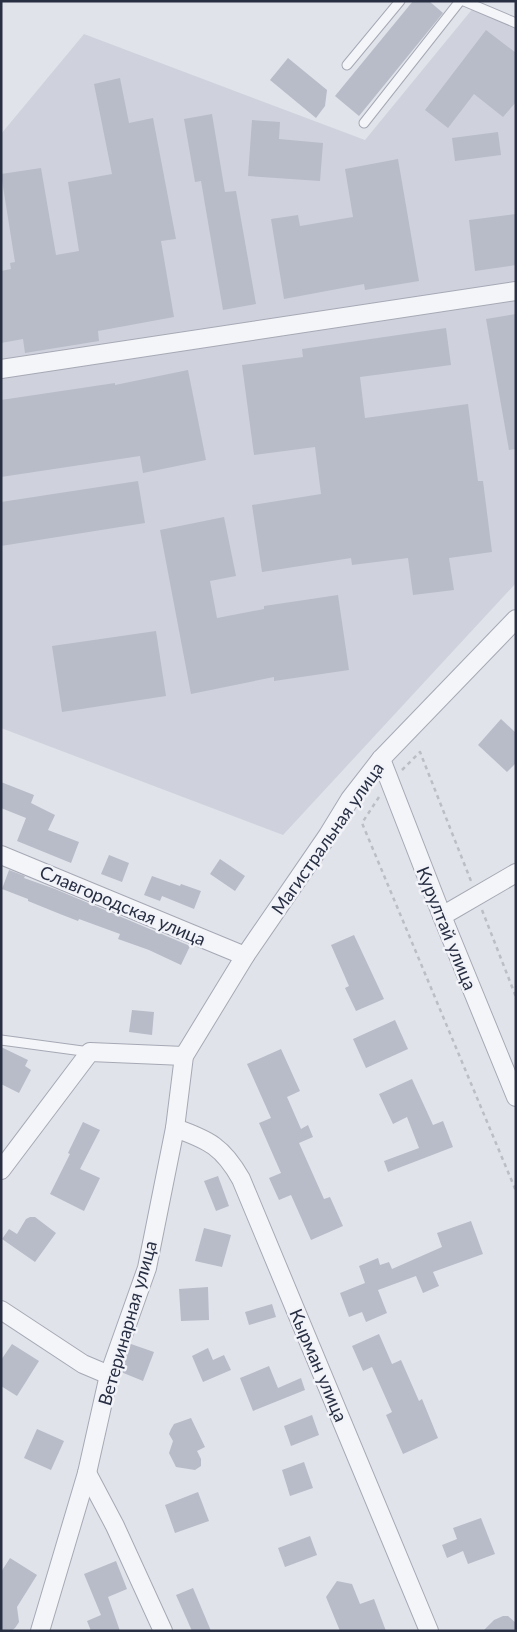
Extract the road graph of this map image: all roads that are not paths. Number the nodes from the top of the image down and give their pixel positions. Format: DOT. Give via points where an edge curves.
graph roads {
  1 [pos="400,1"];
  2 [pos="460,1"];
  3 [pos="464,1"];
  4 [pos="516,24"];
  5 [pos="347,65"];
  6 [pos="364,123"];
  7 [pos="516,291"];
  8 [pos="1,369"];
  9 [pos="516,619"];
  10 [pos="381,759"];
  11 [pos="1,854"];
  12 [pos="516,873"];
  13 [pos="442,916"];
  14 [pos="246,956"];
  15 [pos="1,1040"];
  16 [pos="90,1052"];
  17 [pos="184,1056"];
  18 [pos="516,1097"];
  19 [pos="174,1128"];
  20 [pos="1,1170"];
  21 [pos="1,1310"];
  22 [pos="109,1375"];
  23 [pos="88,1473"];
  24 [pos="40,1631"];
  25 [pos="163,1631"];
  26 [pos="430,1631"];
  1 -- 5 [label="lane"];
  2 -- 6 [label="lane"];
  3 -- 4 [label="lane"];
  7 -- 8 [label="street"];
  9 -- 10 [label="street, Магистральная улица"];
  10 -- 13 [label="street, Курултай улица"];
  10 -- 14 [label="street, Магистральная улица"];
  11 -- 14 [label="street, Славгородская улица"];
  12 -- 13 [label="street"];
  13 -- 18 [label="street, Курултай улица"];
  14 -- 17 [label="street, Магистральная улица"];
  15 -- 16 [label="lane"];
  16 -- 17 [label="street"];
  16 -- 20 [label="street"];
  17 -- 19 [label="street, Ветеринарная улица"];
  19 -- 22 [label="street, Ветеринарная улица" via="147,1268"];
  19 -- 26 [label="street, Кырман улица" via="202,1138 218,1149 231,1161 242,1179"];
  21 -- 22 [label="street" via="83,1364"];
  22 -- 23 [label="street, Ветеринарная улица"];
  23 -- 24 [label="street, Ветеринарная улица"];
  23 -- 25 [label="street" via="116,1526"];
}
